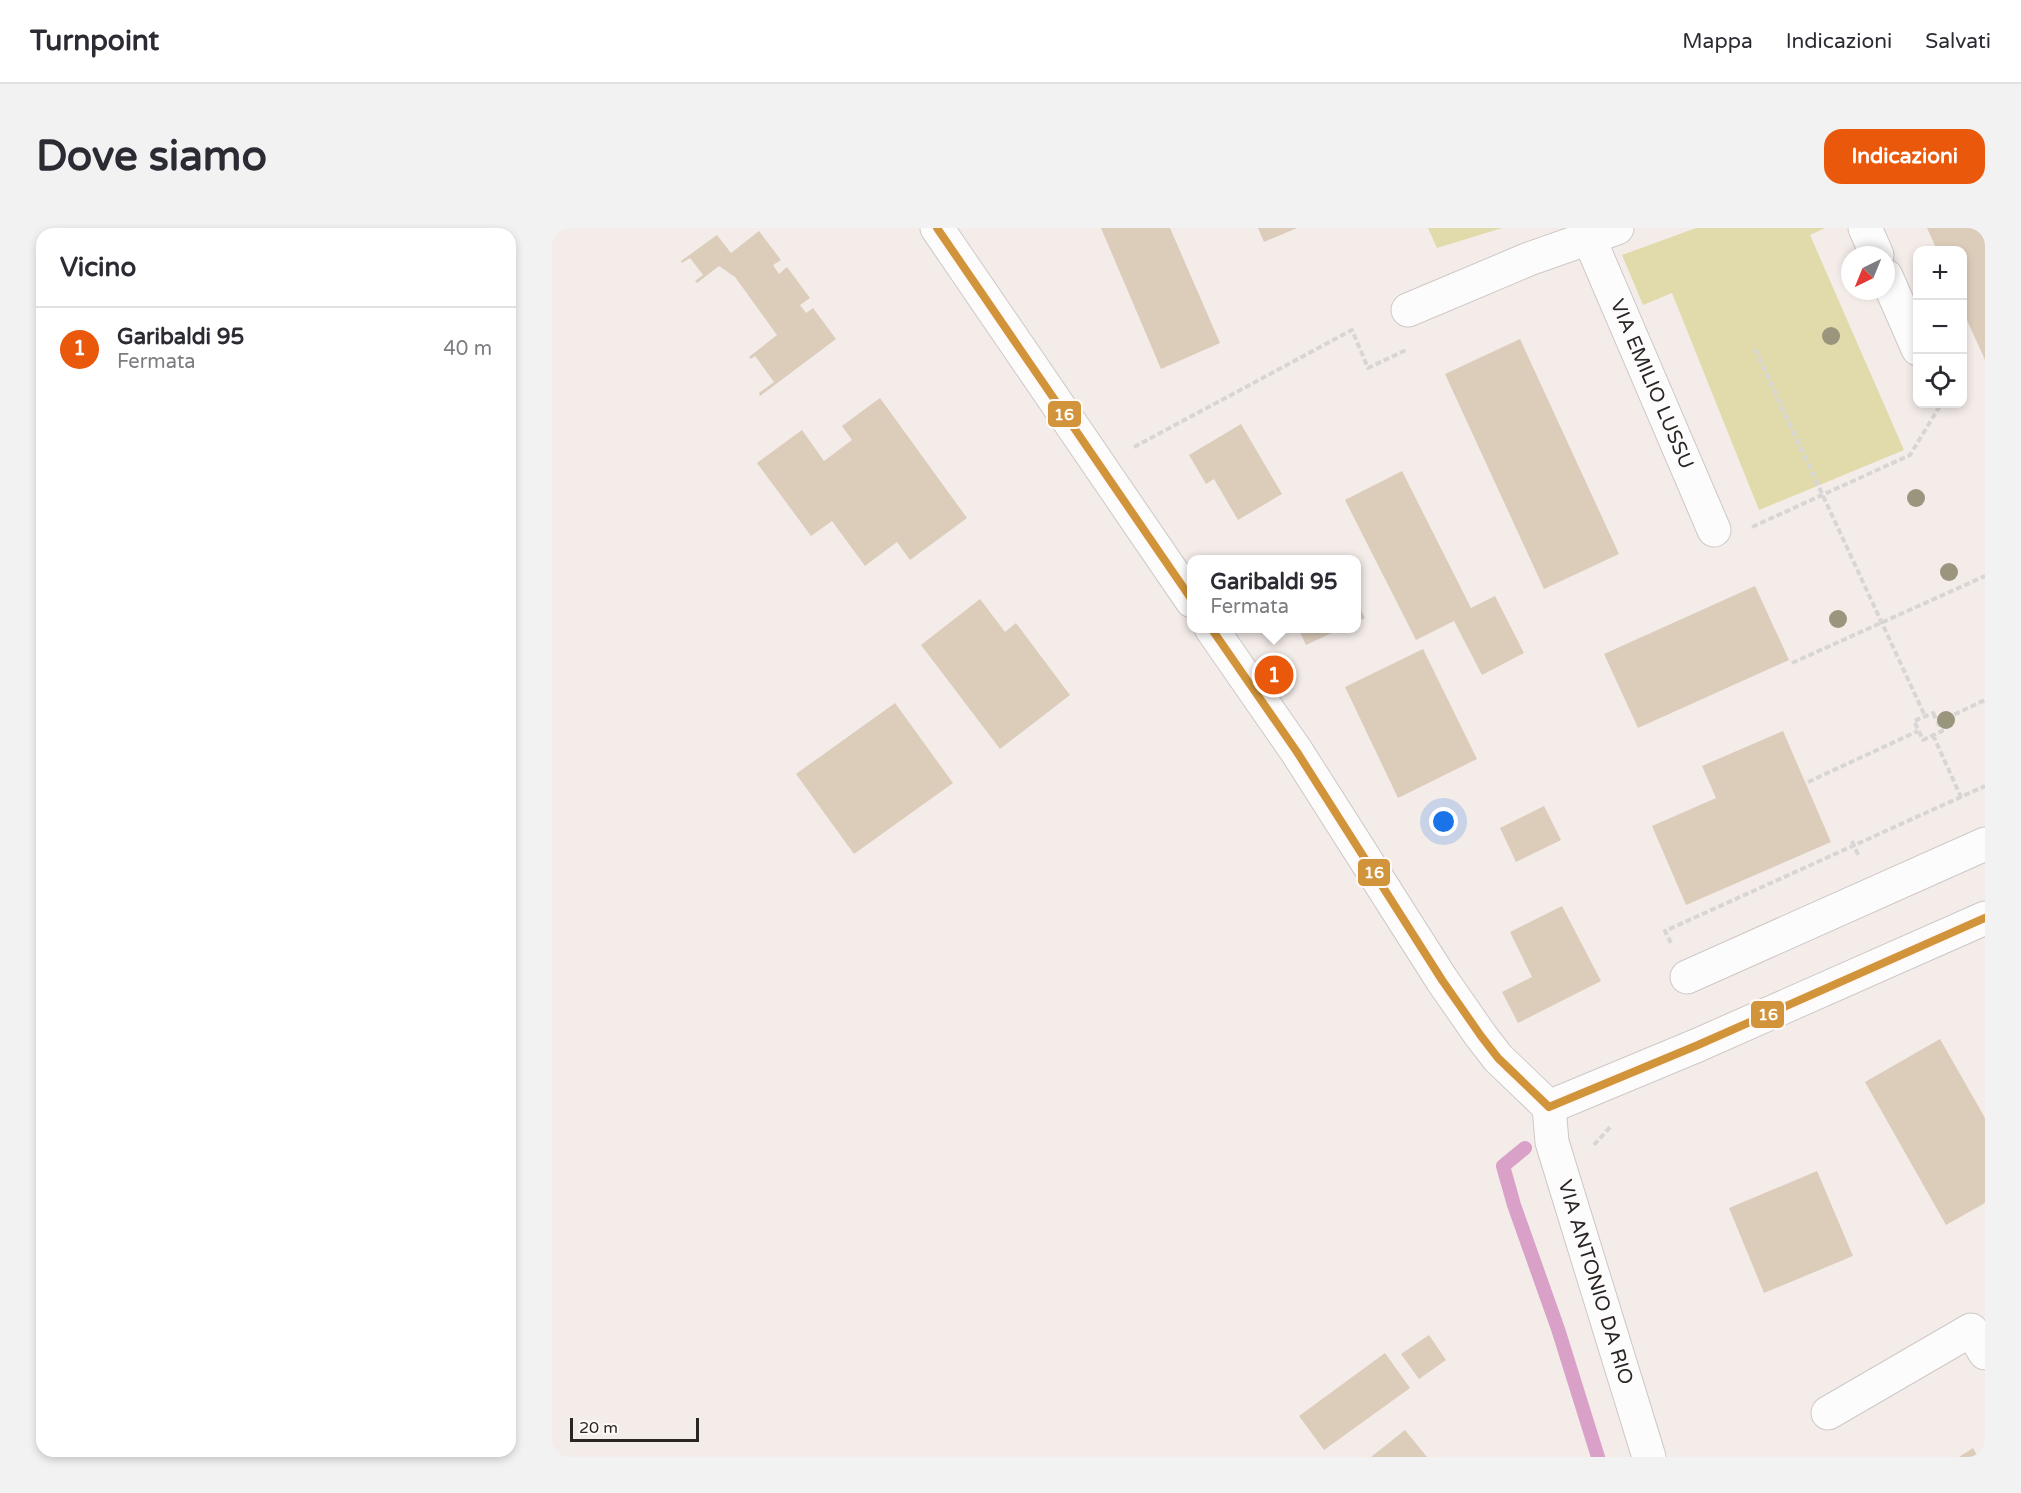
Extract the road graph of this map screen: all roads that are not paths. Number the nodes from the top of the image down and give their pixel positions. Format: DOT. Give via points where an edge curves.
graph roads {
  1 [pos="937,228"];
  2 [pos="1865,228"];
  3 [pos="1603,233"];
  4 [pos="1873,246"];
  5 [pos="1895,297"];
  6 [pos="1408,310"];
  7 [pos="1913,340"];
  8 [pos="1714,530"];
  9 [pos="1187,595"];
  10 [pos="1214,633"];
  11 [pos="1984,846"];
  12 [pos="1985,918"];
  13 [pos="1688,977"];
  14 [pos="1549,1107"];
  15 [pos="1985,1353"];
  16 [pos="1828,1413"];
  17 [pos="1648,1457"];
  1 -- 9 [label="street"];
  2 -- 4 [label="street"];
  3 -- 6 [label="street, VIA EMILIO LUSSU"];
  3 -- 8 [label="street, VIA EMILIO LUSSU"];
  5 -- 7 [label="street"];
  10 -- 14 [label="street" via="1297,752 1481,1036"];
  11 -- 13 [label="street"];
  12 -- 14 [label="street"];
  14 -- 17 [label="street, VIA ANTONIO DA RIO" via="1552,1142"];
  15 -- 16 [label="street" via="1971,1330"];
}
